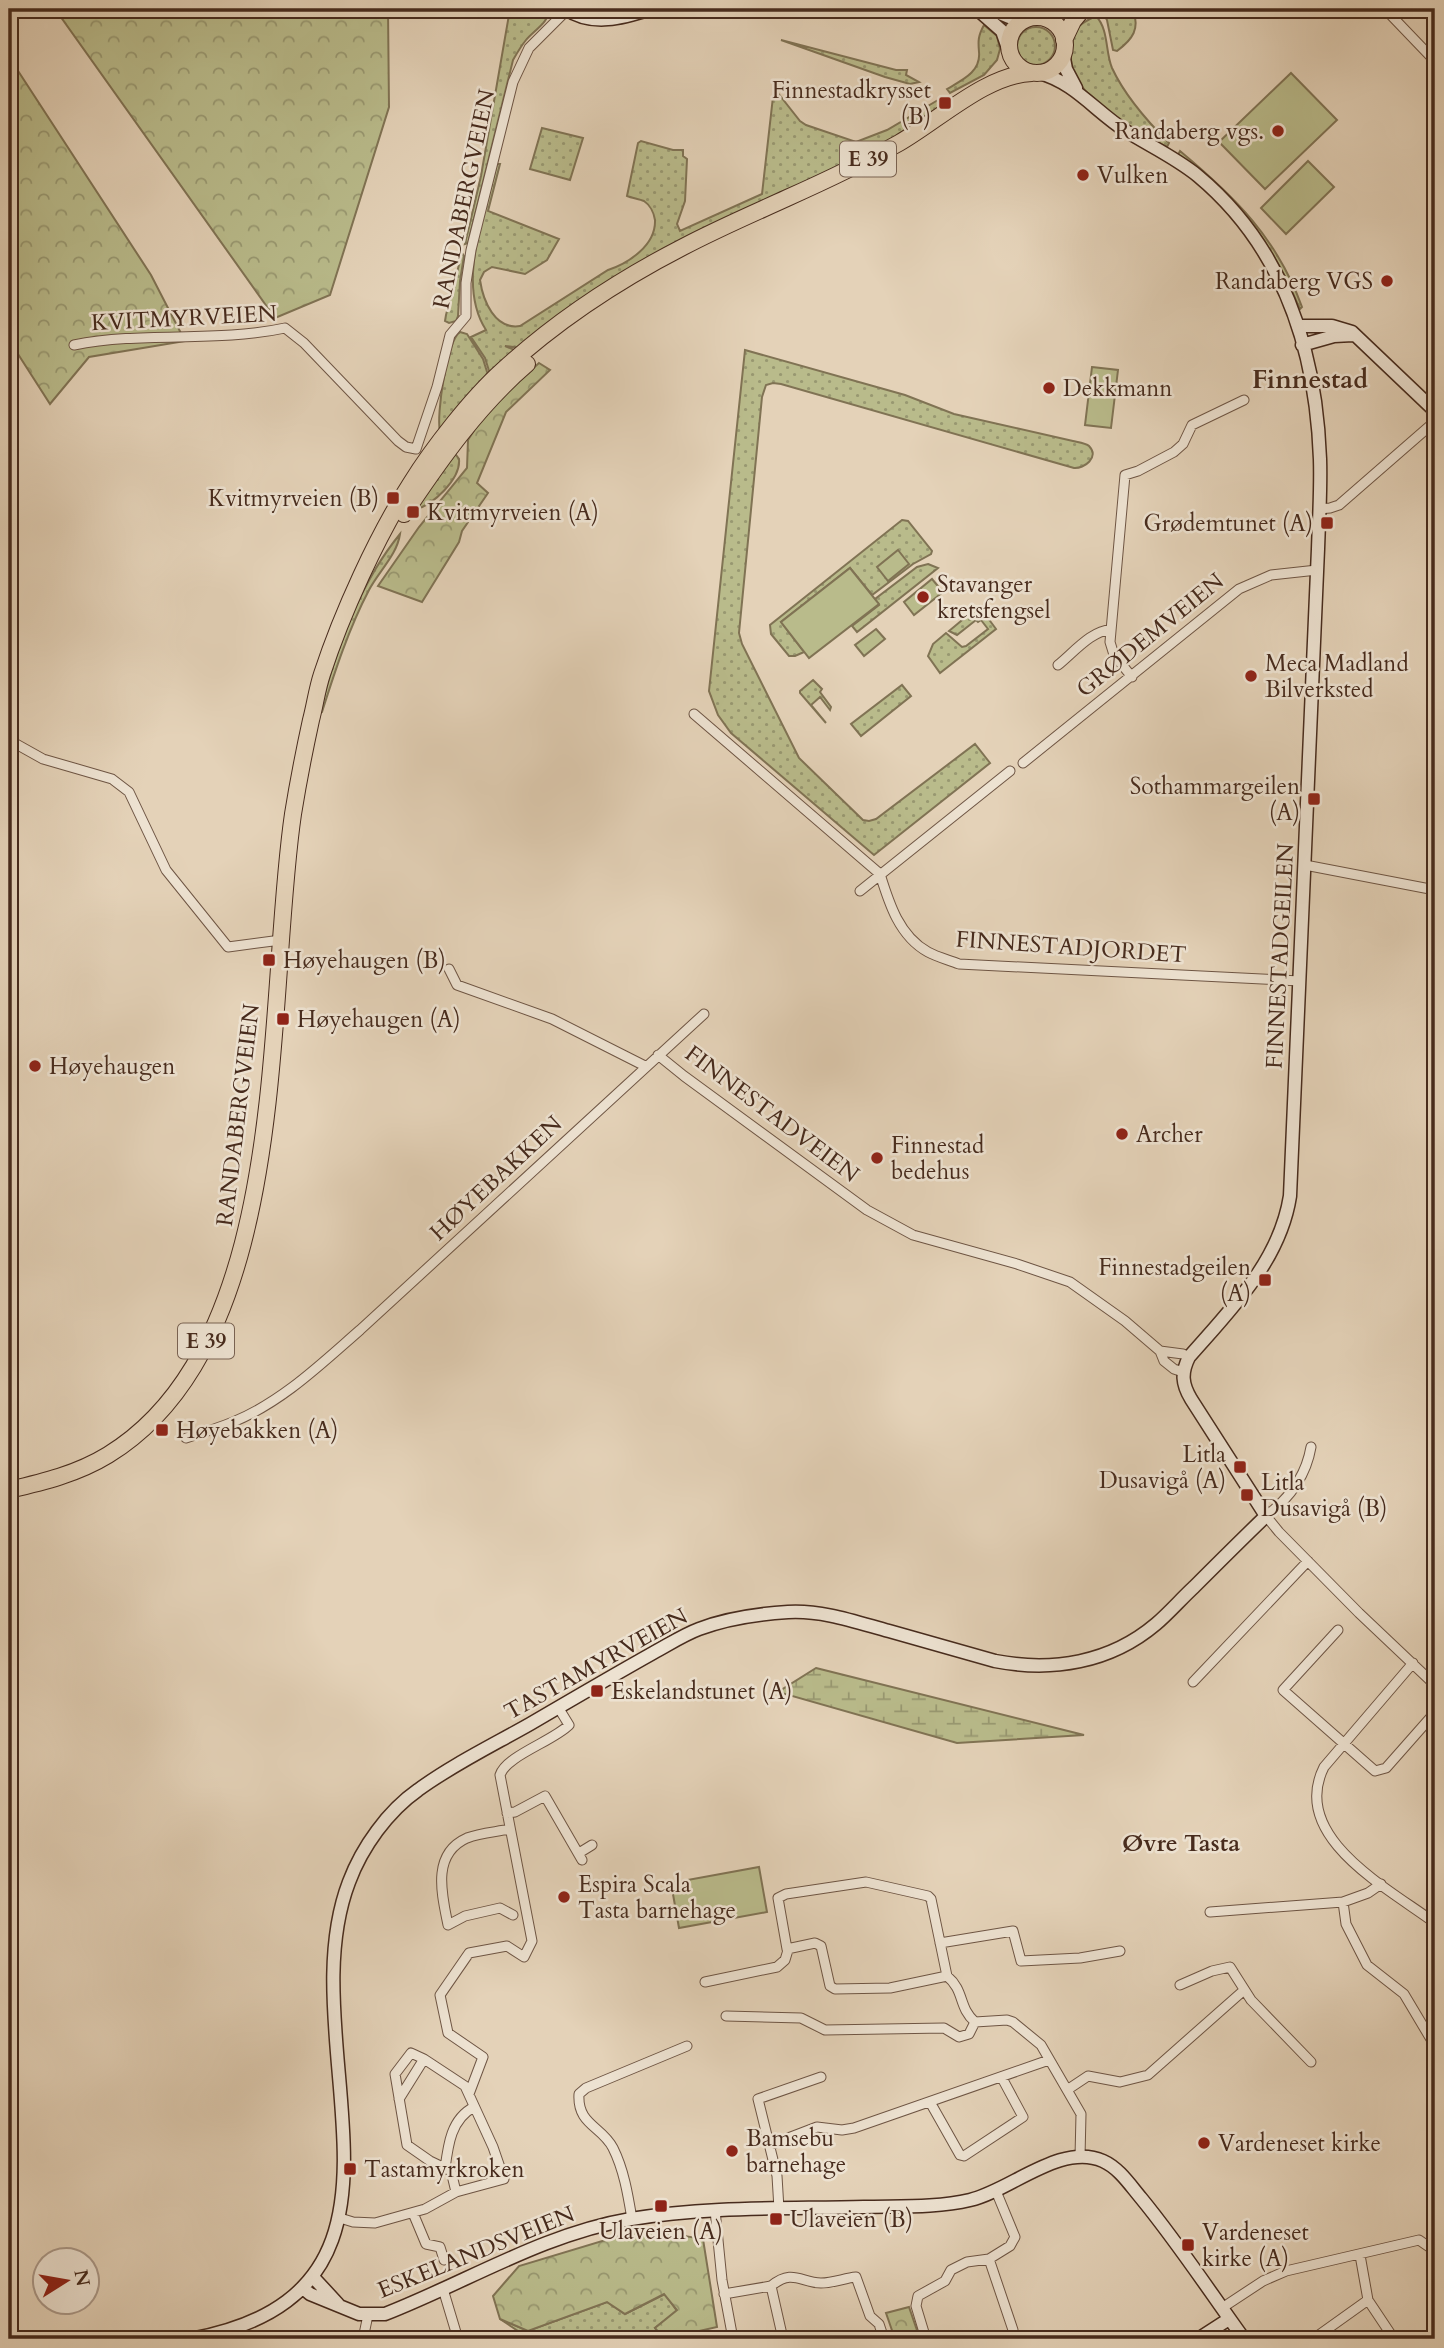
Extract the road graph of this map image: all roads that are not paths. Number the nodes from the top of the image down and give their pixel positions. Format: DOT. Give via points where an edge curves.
graph roads {
  1 [pos="566,9"];
  2 [pos="651,9"];
  3 [pos="977,9"];
  4 [pos="990,9"];
  5 [pos="1074,9"];
  6 [pos="1083,9"];
  7 [pos="1385,9"];
  8 [pos="1034,18"];
  9 [pos="1064,46"];
  10 [pos="1009,51"];
  11 [pos="1435,58"];
  12 [pos="1035,73"];
  13 [pos="990,82"];
  14 [pos="1080,94"];
  15 [pos="1298,326"];
  16 [pos="1357,335"];
  17 [pos="74,345"];
  18 [pos="1302,345"];
  19 [pos="1244,400"];
  20 [pos="1433,418"];
  21 [pos="416,449"];
  22 [pos="1319,509"];
  23 [pos="1317,570"];
  24 [pos="1111,630"];
  25 [pos="1058,665"];
  26 [pos="1132,677"];
  27 [pos="694,714"];
  28 [pos="9,740"];
  29 [pos="1023,763"];
  30 [pos="1010,771"];
  31 [pos="1305,865"];
  32 [pos="880,874"];
  33 [pos="1435,890"];
  34 [pos="860,891"];
  35 [pos="281,940"];
  36 [pos="449,968"];
  37 [pos="1300,981"];
  38 [pos="704,1014"];
  39 [pos="658,1055"];
  40 [pos="645,1066"];
  41 [pos="1160,1351"];
  42 [pos="1189,1357"];
  43 [pos="1183,1372"];
  44 [pos="186,1438"];
  45 [pos="1311,1447"];
  46 [pos="9,1490"];
  47 [pos="1266,1516"];
  48 [pos="1308,1560"];
  49 [pos="1338,1630"];
  50 [pos="1413,1663"];
  51 [pos="1193,1682"];
  52 [pos="1435,1685"];
  53 [pos="558,1707"];
  54 [pos="1431,1717"];
  55 [pos="1343,1745"];
  56 [pos="507,1813"];
  57 [pos="510,1829"];
  58 [pos="592,1845"];
  59 [pos="1381,1884"];
  60 [pos="1343,1902"];
  61 [pos="1210,1912"];
  62 [pos="513,1915"];
  63 [pos="1435,1923"];
  64 [pos="940,1943"];
  65 [pos="788,1950"];
  66 [pos="1120,1951"];
  67 [pos="947,1976"];
  68 [pos="705,1982"];
  69 [pos="1180,1985"];
  70 [pos="1243,1991"];
  71 [pos="726,2016"];
  72 [pos="975,2022"];
  73 [pos="687,2046"];
  74 [pos="1435,2046"];
  75 [pos="424,2059"];
  76 [pos="1049,2060"];
  77 [pos="1311,2062"];
  78 [pos="821,2077"];
  79 [pos="1002,2077"];
  80 [pos="1067,2091"];
  81 [pos="469,2094"];
  82 [pos="399,2099"];
  83 [pos="929,2102"];
  84 [pos="474,2107"];
  85 [pos="770,2145"];
  86 [pos="1080,2157"];
  87 [pos="445,2169"];
  88 [pos="996,2191"];
  89 [pos="456,2192"];
  90 [pos="779,2209"];
  91 [pos="715,2210"];
  92 [pos="413,2213"];
  93 [pos="340,2218"];
  94 [pos="632,2219"];
  95 [pos="1435,2251"];
  96 [pos="1360,2255"];
  97 [pos="989,2259"];
  98 [pos="444,2260"];
  99 [pos="313,2277"];
  100 [pos="771,2286"];
  101 [pos="304,2289"];
  102 [pos="443,2289"];
  103 [pos="724,2294"];
  104 [pos="1368,2300"];
  105 [pos="341,2306"];
  106 [pos="1222,2308"];
  107 [pos="368,2315"];
  108 [pos="1229,2319"];
  109 [pos="1013,2330"];
  110 [pos="191,2339"];
  111 [pos="363,2339"];
  112 [pos="458,2339"];
  113 [pos="733,2339"];
  114 [pos="783,2339"];
  115 [pos="884,2339"];
  116 [pos="926,2339"];
  117 [pos="1198,2339"];
  118 [pos="1244,2339"];
  119 [pos="1321,2339"];
  120 [pos="1394,2339"];
  1 -- 2 [label="main road, RANDABERGVEIEN" via="582,18 597,19"];
  1 -- 21 [label="street, RANDABERGVEIEN" via="529,48 513,82 471,250 466,316 450,335"];
  3 -- 10 [label="main road" via="1002,31"];
  4 -- 8 [label="main road" via="1009,17"];
  5 -- 8 [label="highway"];
  6 -- 9 [label="highway, E 39"];
  7 -- 11 [label="street"];
  8 -- 9 [label="highway" via="1058,27"];
  8 -- 10 [label="highway, E 39" via="1012,31"];
  9 -- 12 [label="highway, E 39" via="1057,64"];
  9 -- 14 [label="main road, FINNESTADGEILEN" via="1066,69"];
  10 -- 12 [label="highway" via="1015,63"];
  10 -- 13 [label="highway, RANDABERGVEIEN / E 39"];
  12 -- 13 [label="highway, RANDABERGVEIEN / E 39"];
  12 -- 14 [label="main road, FINNESTADGEILEN" via="1055,78"];
  13 -- 35 [label="highway, RANDABERGVEIEN / E 39" via="896,144 737,221 596,308 492,397 444,455 393,532 354,609 312,716 292,820"];
  14 -- 15 [label="main road, FINNESTADGEILEN" via="1121,128 1195,174 1234,211 1273,265"];
  15 -- 16 [label="main road" via="1340,327"];
  15 -- 18 [label="main road, FINNESTADGEILEN"];
  16 -- 18 [label="main road"];
  16 -- 20 [label="main road"];
  17 -- 21 [label="street, KVITMYRVEIEN" via="109,338 248,335 285,328 398,441"];
  18 -- 22 [label="main road, FINNESTADGEILEN" via="1318,430"];
  19 -- 24 [label="street" via="1192,425 1174,452 1125,475"];
  20 -- 22 [label="street" via="1339,505"];
  22 -- 23 [label="main road, FINNESTADGEILEN"];
  23 -- 26 [label="street, GRØDEMVEIEN" via="1271,575 1240,589"];
  23 -- 31 [label="main road, FINNESTADGEILEN"];
  24 -- 25 [label="street" via="1097,634"];
  24 -- 26 [label="street" via="1112,652"];
  26 -- 29 [label="street, GRØDEMVEIEN"];
  27 -- 32 [label="street"];
  28 -- 35 [label="street" via="43,759 112,779 129,792 166,870 228,947"];
  30 -- 32 [label="street"];
  31 -- 33 [label="street"];
  31 -- 37 [label="main road, FINNESTADGEILEN"];
  32 -- 34 [label="street"];
  32 -- 37 [label="street, FINNESTADJORDET" via="902,929 926,951 959,964"];
  35 -- 46 [label="highway, RANDABERGVEIEN / E 39" via="253,1203 235,1271 213,1327 179,1389 134,1436 83,1468"];
  36 -- 40 [label="street" via="457,985 552,1019"];
  37 -- 42 [label="main road, FINNESTADGEILEN" via="1290,1196 1283,1230 1263,1267"];
  38 -- 39 [label="street"];
  39 -- 40 [label="street"];
  39 -- 41 [label="street, FINNESTADVEIEN" via="867,1210 913,1235 1070,1282"];
  40 -- 44 [label="street, HØYEBAKKEN" via="302,1381 234,1421"];
  41 -- 42 [label="street, FINNESTADVEIEN"];
  41 -- 43 [label="street, FINNESTADVEIEN" via="1164,1362"];
  42 -- 43 [label="main road, FINNESTADGEILEN"];
  43 -- 47 [label="main road, FINNESTADVEIEN" via="1191,1399"];
  45 -- 47 [label="street" via="1296,1487"];
  47 -- 48 [label="street"];
  47 -- 53 [label="main road, TASTAMYRVEIEN" via="1156,1624 1132,1642 1094,1658 1046,1667 1018,1666 827,1614 778,1613 738,1617 697,1629"];
  48 -- 50 [label="street"];
  48 -- 51 [label="street"];
  49 -- 55 [label="street" via="1283,1690"];
  50 -- 52 [label="street"];
  50 -- 55 [label="street"];
  53 -- 56 [label="street" via="569,1725 500,1772"];
  53 -- 93 [label="main road, TASTAMYRVEIEN" via="418,1790 387,1818 350,1879 332,1958 344,2180"];
  54 -- 55 [label="street" via="1382,1770 1372,1770"];
  55 -- 59 [label="street" via="1318,1779 1316,1805 1332,1842"];
  56 -- 57 [label="street"];
  56 -- 58 [label="street" via="545,1796 580,1856"];
  57 -- 62 [label="street" via="455,1845 441,1868 440,1884 448,1925 500,1908"];
  57 -- 81 [label="street" via="532,1941 524,1957 507,1946 469,1953 440,1995 448,2033 483,2057"];
  59 -- 60 [label="street"];
  59 -- 63 [label="street"];
  60 -- 61 [label="street"];
  60 -- 74 [label="street" via="1346,1924 1367,1965 1404,1994"];
  64 -- 65 [label="street" via="928,1896 866,1882 778,1898"];
  64 -- 66 [label="street" via="1013,1931 1021,1961"];
  64 -- 67 [label="street"];
  65 -- 67 [label="street" via="821,1946 830,1986 835,1989 890,1989"];
  65 -- 68 [label="street" via="777,1967"];
  67 -- 72 [label="street"];
  69 -- 70 [label="street" via="1230,1967"];
  70 -- 77 [label="street"];
  70 -- 80 [label="street" via="1148,2075 1120,2082 1088,2076"];
  71 -- 72 [label="street" via="801,2018 825,2030 940,2028 959,2037 967,2036"];
  72 -- 76 [label="street" via="1013,2022 1041,2045"];
  73 -- 94 [label="street" via="579,2094 583,2115 615,2153"];
  75 -- 81 [label="street" via="462,2082"];
  75 -- 82 [label="street"];
  75 -- 82 [label="street" via="410,2054 395,2074"];
  76 -- 79 [label="street"];
  76 -- 80 [label="street"];
  78 -- 85 [label="street" via="758,2099"];
  79 -- 83 [label="street"];
  79 -- 83 [label="street" via="1023,2117 964,2156"];
  80 -- 86 [label="street" via="1081,2114"];
  81 -- 84 [label="street"];
  82 -- 87 [label="street" via="408,2147"];
  83 -- 85 [label="street" via="854,2128 817,2127"];
  84 -- 87 [label="street" via="456,2122"];
  84 -- 89 [label="street" via="504,2179"];
  85 -- 90 [label="street"];
  86 -- 88 [label="main road, ESKELANDSVEIEN" via="1058,2160"];
  86 -- 106 [label="main road" via="1104,2161 1123,2176"];
  87 -- 89 [label="street" via="451,2172"];
  88 -- 90 [label="main road, ESKELANDSVEIEN" via="969,2200 910,2206"];
  88 -- 97 [label="street" via="1015,2237 1010,2246"];
  89 -- 92 [label="street"];
  90 -- 91 [label="main road, ESKELANDSVEIEN"];
  91 -- 94 [label="main road, ESKELANDSVEIEN"];
  91 -- 103 [label="street"];
  92 -- 93 [label="street" via="375,2223"];
  92 -- 98 [label="street" via="426,2244 440,2246"];
  93 -- 99 [label="main road, TASTAMYRVEIEN"];
  94 -- 102 [label="main road, ESKELANDSVEIEN" via="536,2246"];
  95 -- 96 [label="street" via="1419,2240"];
  96 -- 104 [label="street"];
  96 -- 106 [label="street" via="1286,2271"];
  97 -- 109 [label="street"];
  97 -- 116 [label="street" via="951,2270 945,2281 918,2296 916,2306"];
  99 -- 101 [label="main road"];
  99 -- 105 [label="main road, ESKELANDSVEIEN"];
  100 -- 103 [label="street"];
  100 -- 114 [label="street"];
  100 -- 115 [label="street" via="793,2277 820,2283 856,2277"];
  101 -- 105 [label="main road, ESKELANDSVEIEN"];
  101 -- 110 [label="main road" via="257,2321"];
  102 -- 107 [label="main road, ESKELANDSVEIEN" via="384,2314"];
  102 -- 112 [label="street"];
  103 -- 113 [label="street"];
  104 -- 119 [label="street" via="1319,2335"];
  104 -- 120 [label="street"];
  105 -- 107 [label="main road, ESKELANDSVEIEN"];
  106 -- 108 [label="main road"];
  107 -- 111 [label="street"];
  108 -- 117 [label="main road"];
  108 -- 118 [label="main road"];
}
